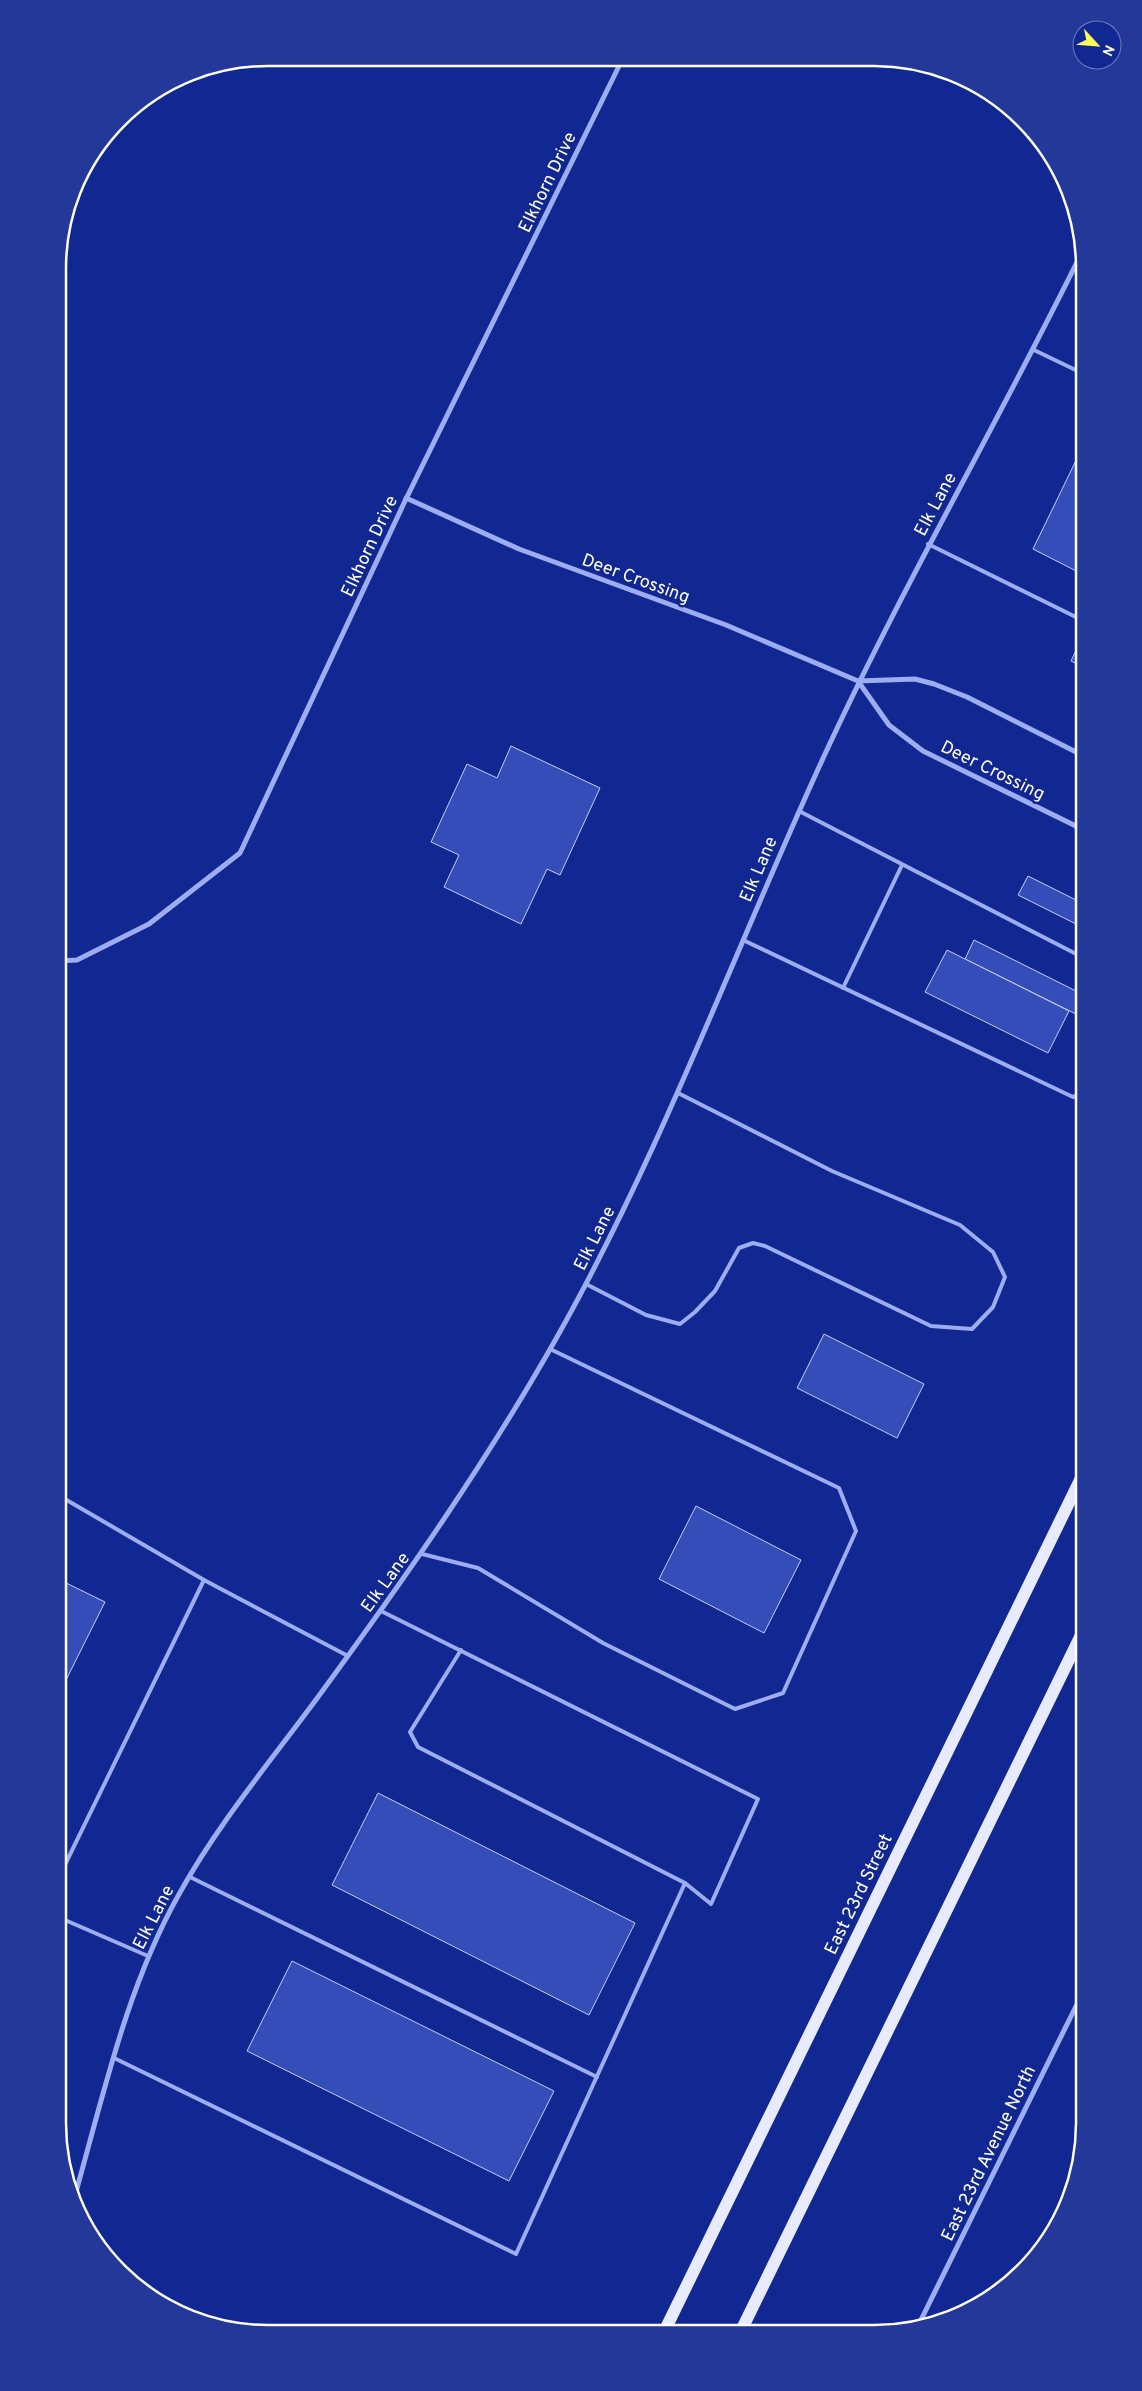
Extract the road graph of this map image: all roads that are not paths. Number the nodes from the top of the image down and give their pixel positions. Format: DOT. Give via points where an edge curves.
graph roads {
  1 [pos="619,66"];
  2 [pos="1076,265"];
  3 [pos="1034,350"];
  4 [pos="1076,370"];
  5 [pos="406,498"];
  6 [pos="928,544"];
  7 [pos="1076,617"];
  8 [pos="858,681"];
  9 [pos="1076,752"];
  10 [pos="799,811"];
  11 [pos="1076,826"];
  12 [pos="902,865"];
  13 [pos="743,940"];
  14 [pos="1076,954"];
  15 [pos="66,961"];
  16 [pos="843,988"];
  17 [pos="678,1093"];
  18 [pos="1076,1096"];
  19 [pos="586,1284"];
  20 [pos="550,1350"];
  21 [pos="1076,1488"];
  22 [pos="66,1500"];
  23 [pos="422,1554"];
  24 [pos="204,1580"];
  25 [pos="381,1610"];
  26 [pos="1076,1645"];
  27 [pos="461,1650"];
  28 [pos="348,1656"];
  29 [pos="66,1863"];
  30 [pos="190,1877"];
  31 [pos="685,1884"];
  32 [pos="66,1920"];
  33 [pos="148,1956"];
  34 [pos="1076,2006"];
  35 [pos="114,2058"];
  36 [pos="597,2077"];
  37 [pos="77,2188"];
  38 [pos="921,2319"];
  39 [pos="667,2325"];
  40 [pos="744,2325"];
  1 -- 5 [label="street, Elkhorn Drive"];
  2 -- 3 [label="street, Elk Lane"];
  3 -- 4 [label="lane"];
  3 -- 6 [label="street, Elk Lane"];
  5 -- 8 [label="street, Deer Crossing" via="519,549 726,625"];
  5 -- 15 [label="street, Elkhorn Drive" via="240,853 149,924 77,960"];
  6 -- 7 [label="lane"];
  6 -- 8 [label="street, Elk Lane"];
  8 -- 9 [label="street, Deer Crossing" via="915,679 934,684 967,697"];
  8 -- 10 [label="street, Elk Lane"];
  8 -- 11 [label="street, Deer Crossing" via="889,725 923,751"];
  10 -- 12 [label="lane"];
  10 -- 13 [label="street, Elk Lane"];
  12 -- 14 [label="lane"];
  12 -- 16 [label="lane"];
  13 -- 16 [label="lane"];
  13 -- 17 [label="street, Elk Lane"];
  16 -- 18 [label="lane"];
  17 -- 19 [label="street, Elk Lane"];
  17 -- 19 [label="lane" via="832,1171 960,1226 993,1252 1005,1278 993,1307 972,1329 931,1326 753,1243 739,1248 716,1290 680,1324 646,1315"];
  19 -- 20 [label="street, Elk Lane"];
  20 -- 23 [label="street, Elk Lane"];
  20 -- 23 [label="lane" via="839,1488 856,1531 783,1693 734,1709 602,1643 478,1568"];
  21 -- 39 [label="main road, East 23rd Street"];
  22 -- 24 [label="lane"];
  23 -- 25 [label="street, Elk Lane"];
  24 -- 28 [label="lane"];
  24 -- 29 [label="lane"];
  25 -- 27 [label="lane"];
  25 -- 28 [label="street, Elk Lane"];
  26 -- 40 [label="main road"];
  27 -- 31 [label="lane" via="410,1732 418,1746"];
  27 -- 31 [label="lane" via="758,1799 711,1904"];
  28 -- 30 [label="street, Elk Lane" via="228,1818"];
  30 -- 33 [label="street, Elk Lane"];
  30 -- 36 [label="lane"];
  31 -- 36 [label="lane"];
  32 -- 33 [label="lane"];
  33 -- 35 [label="street, Elk Lane"];
  34 -- 38 [label="street, East 23rd Avenue North"];
  35 -- 36 [label="lane" via="516,2254"];
  35 -- 37 [label="street, Elk Lane"];
}
